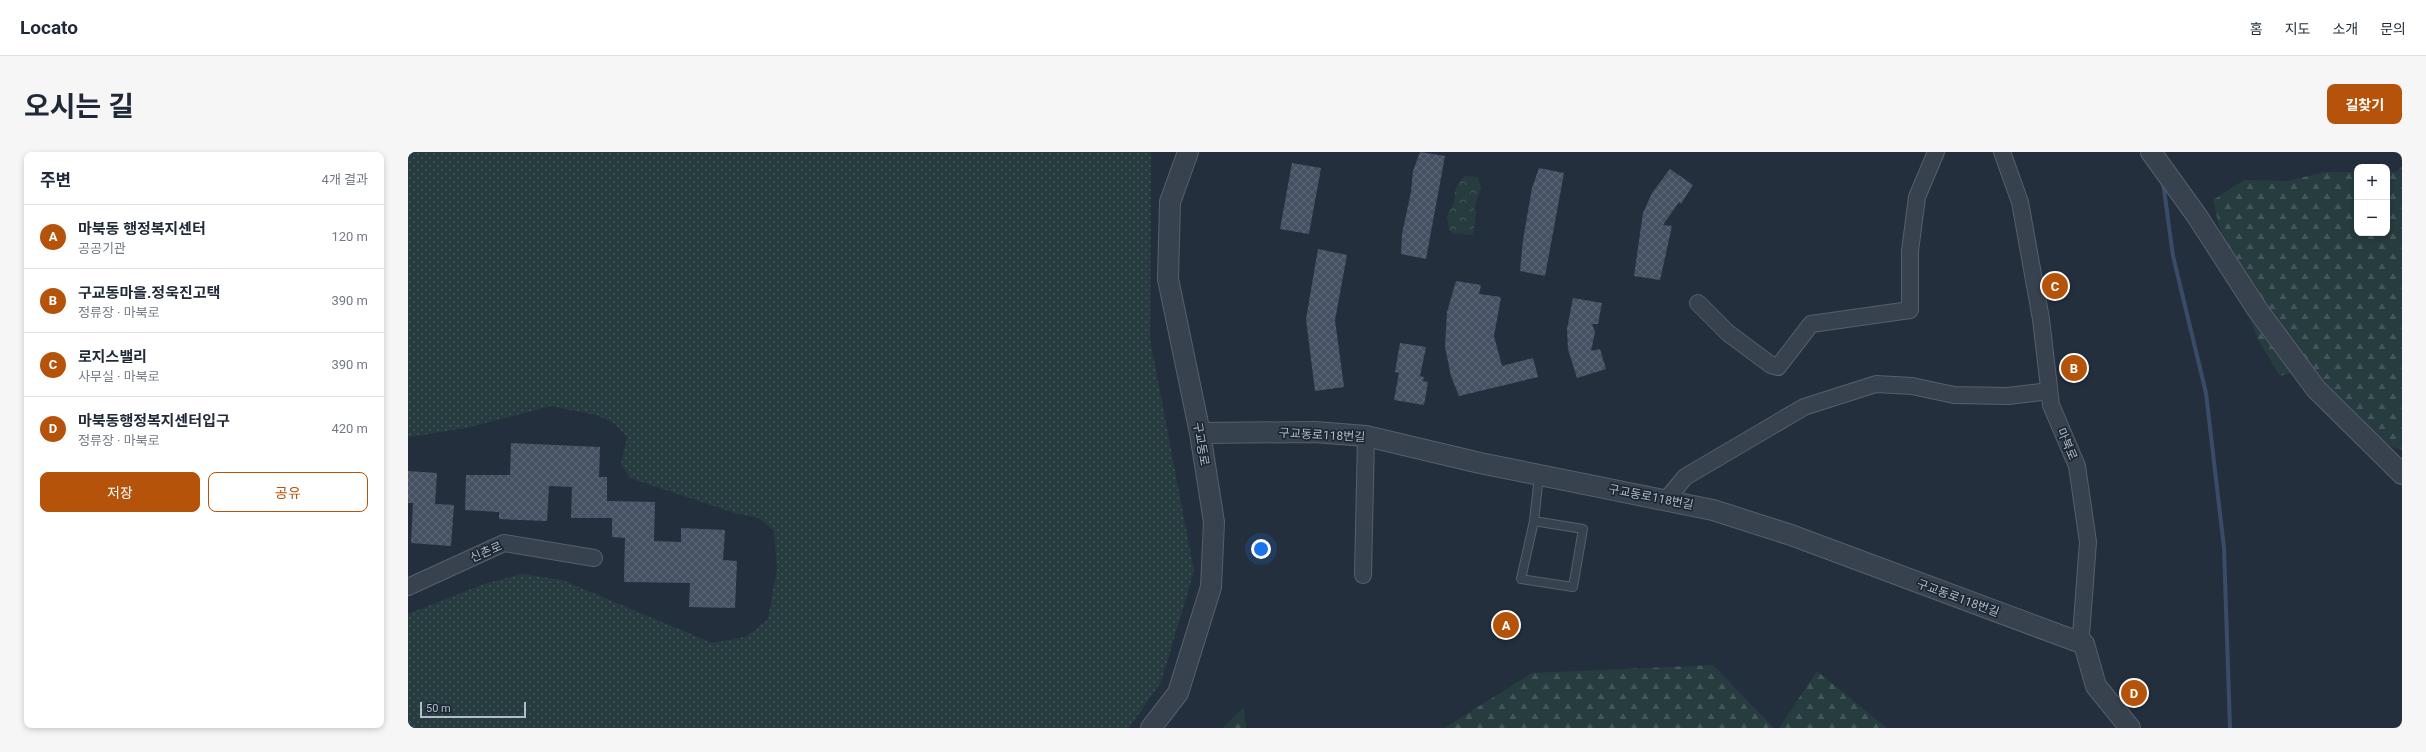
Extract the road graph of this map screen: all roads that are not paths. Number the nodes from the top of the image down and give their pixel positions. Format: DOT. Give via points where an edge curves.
graph roads {
  1 [pos="1188,152"];
  2 [pos="1936,152"];
  3 [pos="2002,152"];
  4 [pos="2151,152"];
  5 [pos="1698,303"];
  6 [pos="2049,391"];
  7 [pos="1200,433"];
  8 [pos="1366,436"];
  9 [pos="2402,474"];
  10 [pos="1539,475"];
  11 [pos="1666,500"];
  12 [pos="1534,521"];
  13 [pos="594,558"];
  14 [pos="1363,574"];
  15 [pos="408,587"];
  16 [pos="2084,644"];
  17 [pos="1151,728"];
  18 [pos="2130,728"];
  1 -- 7 [label="street, 구교동로" via="1170,202 1168,279"];
  2 -- 5 [label="street" via="1917,197 1910,251 1910,310 1812,324 1778,367 1771,365 1728,333"];
  3 -- 6 [label="street, 마북로" via="2020,202 2041,319"];
  4 -- 9 [label="street" via="2197,216 2257,309 2316,389"];
  6 -- 11 [label="street" via="2008,396 1954,395 1912,386 1876,384 1804,407 1685,477"];
  6 -- 16 [label="street, 마북로" via="2051,405 2076,466 2088,542 2081,636"];
  7 -- 8 [label="street, 구교동로118번길" via="1316,432"];
  7 -- 17 [label="street, 구교동로" via="1214,522 1211,587 1178,693"];
  8 -- 10 [label="street, 구교동로118번길"];
  8 -- 14 [label="street"];
  10 -- 11 [label="street, 구교동로118번길"];
  10 -- 12 [label="lane"];
  11 -- 16 [label="street, 구교동로118번길" via="1713,510 1791,535"];
  12 -- 12 [label="lane" via="1522,578 1573,587 1583,529"];
  13 -- 15 [label="street, 신촌로" via="504,543"];
  16 -- 18 [label="street, 마북로" via="2096,686"];
}
